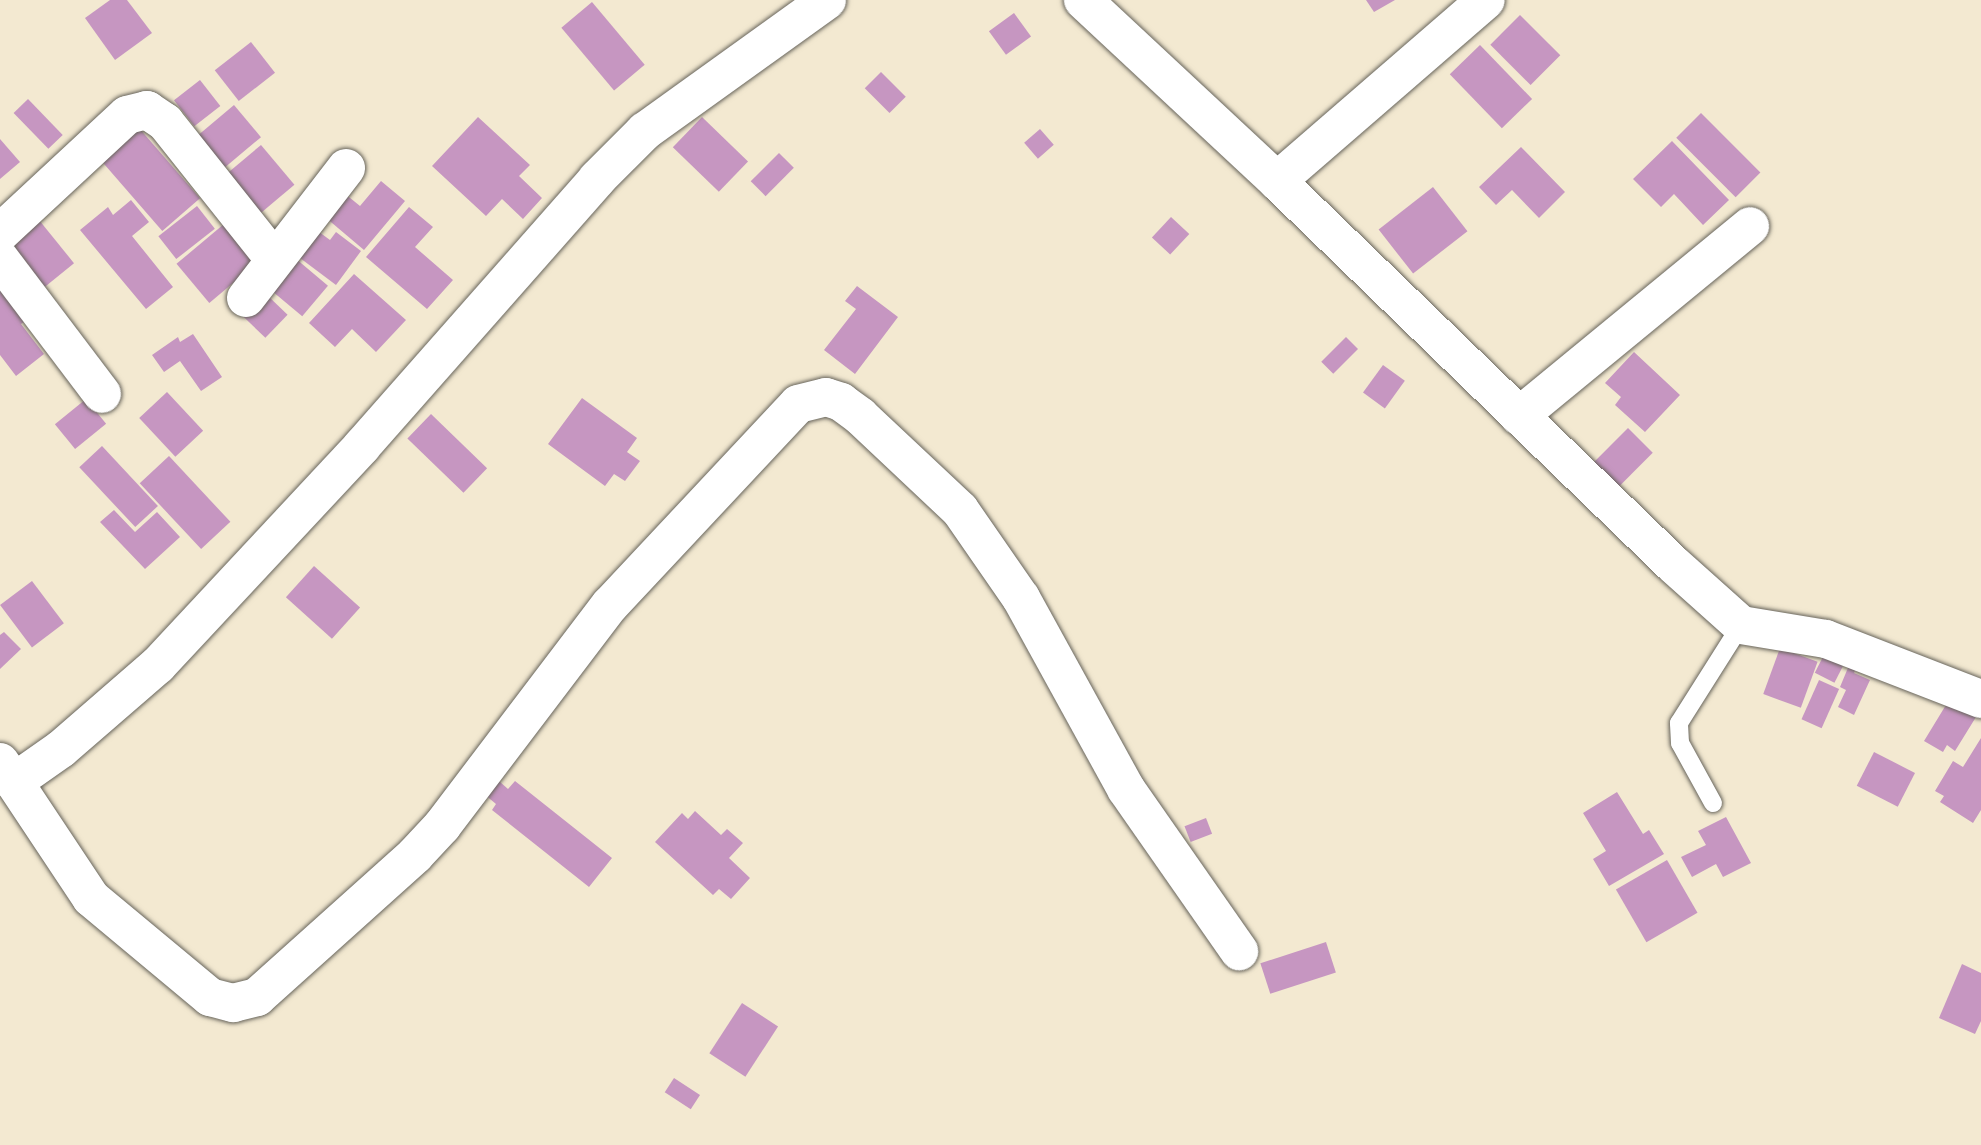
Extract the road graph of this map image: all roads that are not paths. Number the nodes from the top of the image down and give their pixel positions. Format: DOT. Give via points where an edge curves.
graph roads {
  1 [pos="827,0"];
  2 [pos="1083,0"];
  3 [pos="1486,0"];
  4 [pos="346,168"];
  5 [pos="1277,181"];
  6 [pos="1750,226"];
  7 [pos="0,233"];
  8 [pos="0,259"];
  9 [pos="274,259"];
  10 [pos="246,298"];
  11 [pos="102,394"];
  12 [pos="1519,416"];
  13 [pos="1741,625"];
  14 [pos="1981,699"];
  15 [pos="7,772"];
  16 [pos="1713,803"];
  17 [pos="1239,951"];
  1 -- 15 [label="street" via="645,131 158,665 61,749"];
  2 -- 5 [label="street"];
  3 -- 5 [label="street"];
  4 -- 9 [label="street"];
  5 -- 12 [label="street"];
  6 -- 12 [label="street"];
  7 -- 9 [label="street" via="127,115 147,110 165,122"];
  8 -- 11 [label="street"];
  9 -- 10 [label="street"];
  12 -- 13 [label="street"];
  13 -- 14 [label="street" via="1826,639"];
  13 -- 16 [label="lane" via="1679,723 1680,743"];
  15 -- 17 [label="street" via="91,898 210,997 233,1003 257,997 415,855 610,605 798,404 826,397 860,416 960,510 1021,598 1126,789"];
}
